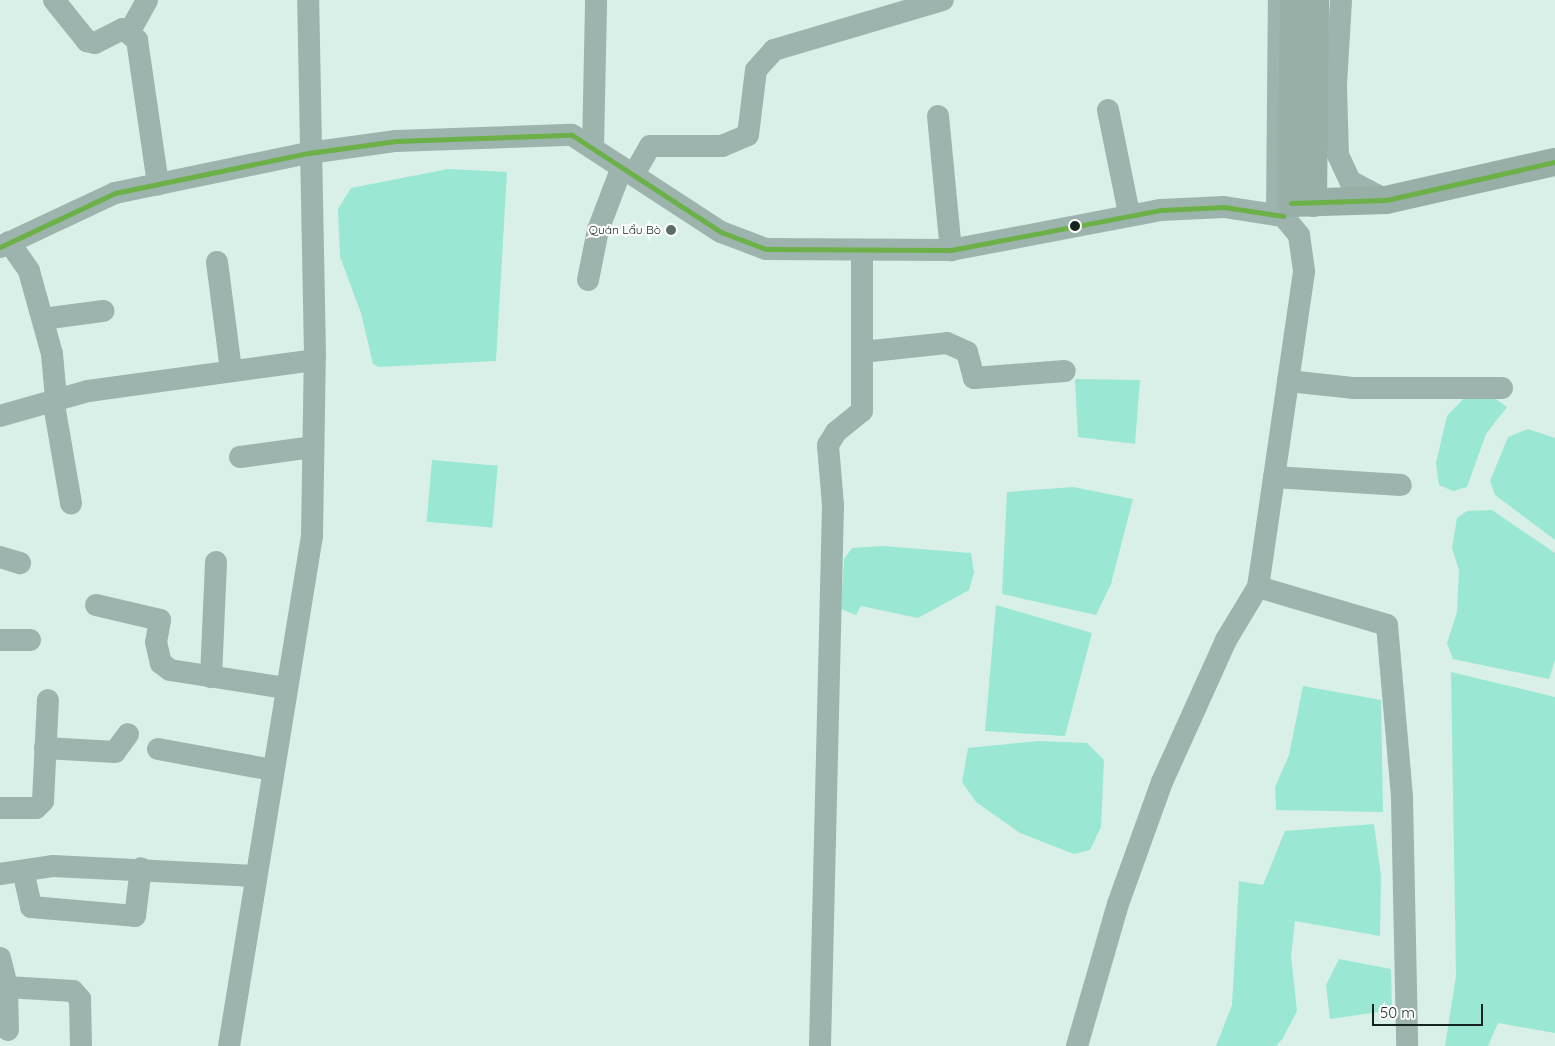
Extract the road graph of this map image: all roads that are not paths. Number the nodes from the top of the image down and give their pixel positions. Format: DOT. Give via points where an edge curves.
graph roads {
  1 [pos="54,0"];
  2 [pos="147,0"];
  3 [pos="308,0"];
  4 [pos="596,0"];
  5 [pos="943,0"];
  6 [pos="1279,0"];
  7 [pos="1294,0"];
  8 [pos="1315,0"];
  9 [pos="1341,0"];
  10 [pos="130,31"];
  11 [pos="1108,110"];
  12 [pos="938,116"];
  13 [pos="593,148"];
  14 [pos="309,153"];
  15 [pos="1555,162"];
  16 [pos="628,170"];
  17 [pos="158,184"];
  18 [pos="1386,200"];
  19 [pos="1291,209"];
  20 [pos="1129,213"];
  21 [pos="3,243"];
  22 [pos="951,250"];
  23 [pos="862,252"];
  24 [pos="217,262"];
  25 [pos="588,280"];
  26 [pos="103,311"];
  27 [pos="43,318"];
  28 [pos="862,352"];
  29 [pos="314,360"];
  30 [pos="231,370"];
  31 [pos="1065,371"];
  32 [pos="1288,381"];
  33 [pos="1502,388"];
  34 [pos="55,398"];
  35 [pos="0,416"];
  36 [pos="313,447"];
  37 [pos="240,458"];
  38 [pos="1274,477"];
  39 [pos="1402,485"];
  40 [pos="71,503"];
  41 [pos="216,562"];
  42 [pos="1258,587"];
  43 [pos="96,604"];
  44 [pos="0,640"];
  45 [pos="30,640"];
  46 [pos="211,677"];
  47 [pos="285,688"];
  48 [pos="48,700"];
  49 [pos="128,734"];
  50 [pos="45,748"];
  51 [pos="158,748"];
  52 [pos="272,770"];
  53 [pos="0,808"];
  54 [pos="141,868"];
  55 [pos="23,871"];
  56 [pos="0,874"];
  57 [pos="256,876"];
  58 [pos="0,958"];
  59 [pos="7,987"];
  60 [pos="8,1030"];
  61 [pos="80,1046"];
  62 [pos="229,1046"];
  63 [pos="820,1046"];
  64 [pos="1078,1046"];
  65 [pos="1407,1046"];
  1 -- 10 [label="street" via="87,41 95,43 123,29"];
  2 -- 10 [label="street"];
  3 -- 14 [label="street"];
  4 -- 13 [label="street"];
  5 -- 16 [label="street" via="774,50 756,70 748,135 722,146 650,146"];
  6 -- 19 [label="street"];
  7 -- 19 [label="main road"];
  8 -- 19 [label="main road"];
  9 -- 18 [label="street" via="1336,85 1338,155 1350,181"];
  10 -- 17 [label="street" via="137,40"];
  11 -- 20 [label="street"];
  12 -- 22 [label="street"];
  13 -- 14 [label="street" via="572,135 396,141"];
  13 -- 16 [label="street"];
  14 -- 17 [label="street"];
  14 -- 29 [label="street"];
  15 -- 18 [label="main road"];
  16 -- 23 [label="street" via="721,232 766,249"];
  16 -- 25 [label="street" via="598,230"];
  17 -- 21 [label="street" via="115,193"];
  18 -- 19 [label="main road"];
  19 -- 20 [label="street" via="1224,207"];
  19 -- 32 [label="street" via="1299,235 1304,272"];
  20 -- 22 [label="street"];
  21 -- 27 [label="street" via="29,271"];
  22 -- 23 [label="street"];
  23 -- 28 [label="street"];
  24 -- 30 [label="street"];
  26 -- 27 [label="street"];
  27 -- 34 [label="street"];
  28 -- 31 [label="street" via="946,343 967,352 974,378"];
  28 -- 63 [label="street" via="860,416 836,432 828,444 833,505"];
  29 -- 30 [label="street"];
  29 -- 36 [label="street"];
  30 -- 34 [label="street"];
  32 -- 33 [label="street" via="1353,388"];
  32 -- 38 [label="street"];
  34 -- 35 [label="street"];
  34 -- 40 [label="street"];
  36 -- 37 [label="street"];
  36 -- 47 [label="street" via="312,536"];
  38 -- 39 [label="street"];
  38 -- 42 [label="street"];
  41 -- 46 [label="street"];
  42 -- 64 [label="street" via="1226,640 1162,782 1118,904"];
  42 -- 65 [label="street" via="1387,625 1402,798"];
  43 -- 46 [label="street" via="157,617 161,623 156,642 163,667"];
  44 -- 45 [label="street"];
  46 -- 47 [label="street"];
  47 -- 52 [label="street"];
  48 -- 50 [label="street"];
  49 -- 50 [label="street" via="115,752"];
  50 -- 53 [label="street" via="41,804 28,809"];
  51 -- 52 [label="street"];
  52 -- 57 [label="street"];
  54 -- 55 [label="street"];
  54 -- 55 [label="street" via="135,916 31,907"];
  54 -- 57 [label="street"];
  55 -- 56 [label="street"];
  57 -- 62 [label="street"];
  58 -- 59 [label="street"];
  59 -- 60 [label="street"];
  59 -- 61 [label="street" via="73,991 80,999"];
}
